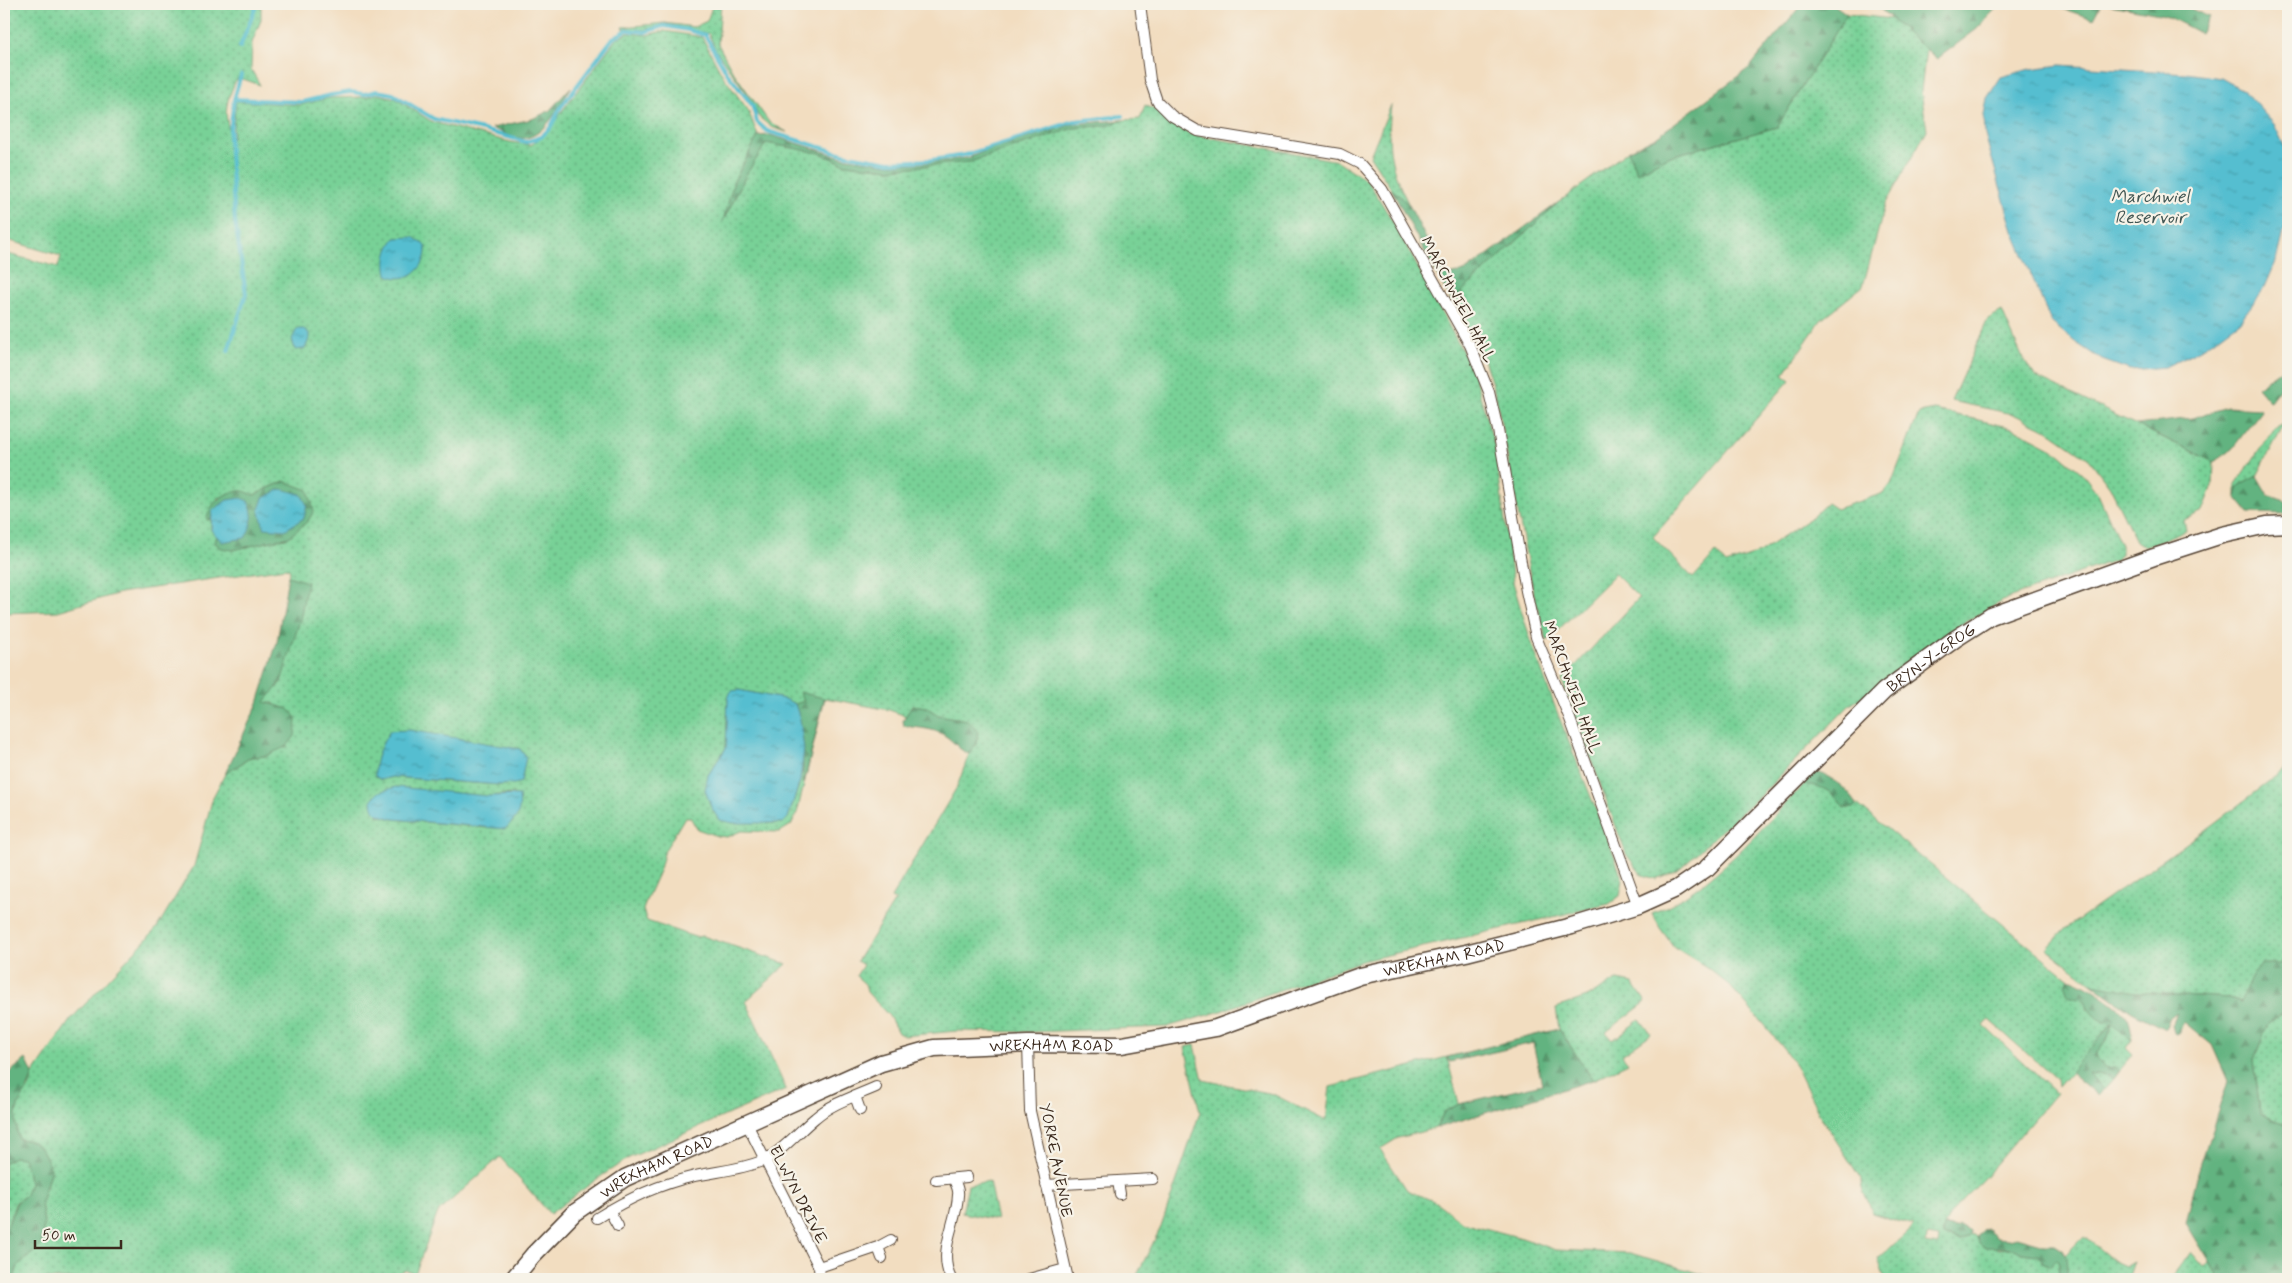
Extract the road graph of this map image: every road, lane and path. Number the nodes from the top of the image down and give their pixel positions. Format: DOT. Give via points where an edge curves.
graph roads {
  1 [pos="1140,4"];
  2 [pos="2288,524"];
  3 [pos="1638,906"];
  4 [pos="1028,1044"];
  5 [pos="876,1088"];
  6 [pos="855,1096"];
  7 [pos="860,1110"];
  8 [pos="747,1124"];
  9 [pos="764,1160"];
  10 [pos="967,1177"];
  11 [pos="1153,1179"];
  12 [pos="936,1180"];
  13 [pos="954,1180"];
  14 [pos="1118,1181"];
  15 [pos="1046,1185"];
  16 [pos="1120,1194"];
  17 [pos="609,1210"];
  18 [pos="597,1218"];
  19 [pos="618,1226"];
  20 [pos="891,1240"];
  21 [pos="878,1247"];
  22 [pos="882,1258"];
  23 [pos="819,1267"];
  24 [pos="1066,1274"];
  25 [pos="513,1279"];
  26 [pos="820,1279"];
  27 [pos="951,1279"];
  28 [pos="1029,1279"];
  1 -- 3 [label="street, MARCHWIEL HALL" via="1150,80 1157,101 1172,116 1198,131 1340,154 1360,164 1382,189 1470,346 1489,392 1498,430 1536,637 1570,719"];
  2 -- 3 [label="main road, BRYN-Y-GROG" via="2222,535 1991,616 1884,691 1707,868 1676,889"];
  3 -- 4 [label="main road, WREXHAM ROAD" via="1476,951 1360,976 1216,1028 1122,1045"];
  4 -- 8 [label="main road, WREXHAM ROAD" via="934,1048 882,1063"];
  4 -- 15 [label="street, YORKE AVENUE" via="1030,1111"];
  5 -- 6 [label="street"];
  6 -- 7 [label="street"];
  6 -- 9 [label="street" via="816,1116"];
  8 -- 9 [label="street, ELWYN DRIVE"];
  8 -- 25 [label="main road, WREXHAM ROAD" via="625,1178 574,1213"];
  9 -- 17 [label="street" via="739,1170 694,1176 660,1186"];
  9 -- 23 [label="street, ELWYN DRIVE"];
  10 -- 13 [label="street"];
  11 -- 14 [label="street"];
  12 -- 13 [label="street"];
  13 -- 27 [label="street" via="959,1193 945,1256"];
  14 -- 15 [label="street"];
  14 -- 16 [label="street"];
  15 -- 24 [label="street, YORKE AVENUE"];
  17 -- 18 [label="street"];
  17 -- 19 [label="street"];
  20 -- 21 [label="street"];
  21 -- 22 [label="street"];
  21 -- 23 [label="street"];
  23 -- 26 [label="street, ELWYN DRIVE"];
  24 -- 28 [label="street"];
}
